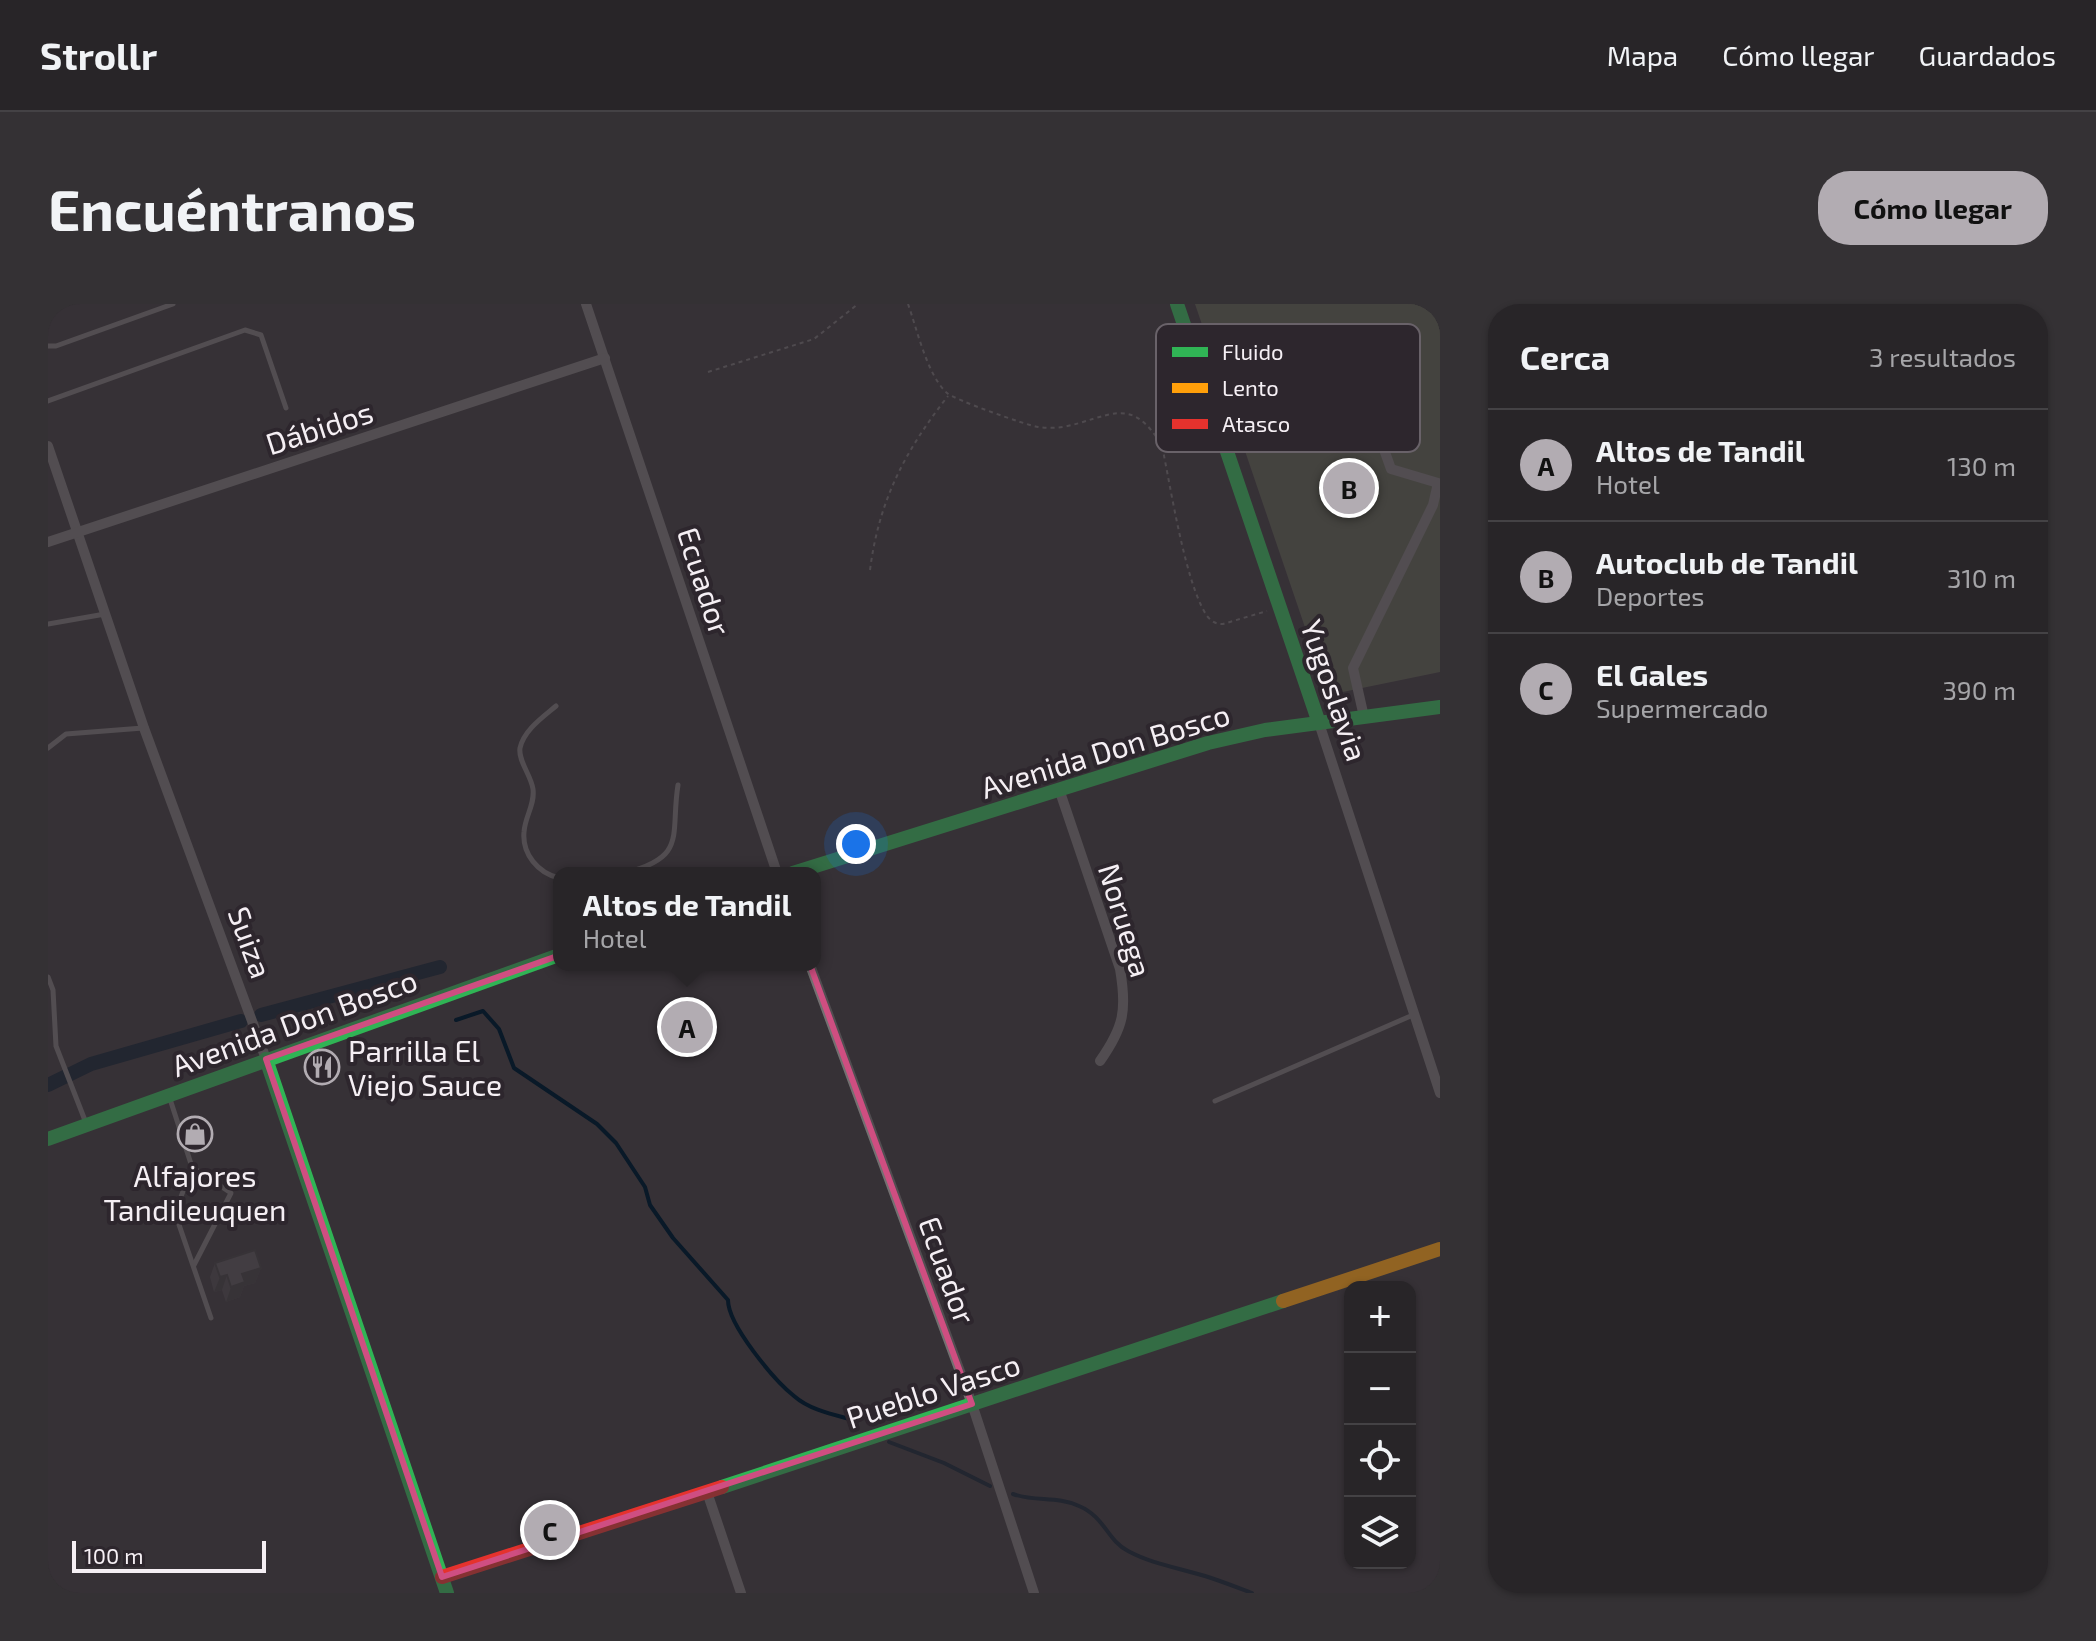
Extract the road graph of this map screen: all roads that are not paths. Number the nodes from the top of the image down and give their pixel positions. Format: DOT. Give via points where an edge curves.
graph roads {
  1 [pos="173,304"];
  2 [pos="586,304"];
  3 [pos="1177,304"];
  4 [pos="1184,324"];
  5 [pos="48,346"];
  6 [pos="605,358"];
  7 [pos="48,401"];
  8 [pos="286,408"];
  9 [pos="48,446"];
  10 [pos="1227,452"];
  11 [pos="1385,452"];
  12 [pos="1439,482"];
  13 [pos="78,532"];
  14 [pos="48,542"];
  15 [pos="106,614"];
  16 [pos="48,624"];
  17 [pos="556,706"];
  18 [pos="1440,707"];
  19 [pos="1364,717"];
  20 [pos="1319,723"];
  21 [pos="144,728"];
  22 [pos="48,748"];
  23 [pos="678,785"];
  24 [pos="1059,789"];
  25 [pos="644,867"];
  26 [pos="775,867"];
  27 [pos="812,867"];
  28 [pos="553,875"];
  29 [pos="553,957"];
  30 [pos="812,971"];
  31 [pos="48,977"];
  32 [pos="1414,1014"];
  33 [pos="266,1059"];
  34 [pos="1100,1061"];
  35 [pos="1440,1093"];
  36 [pos="168,1094"];
  37 [pos="1215,1101"];
  38 [pos="87,1124"];
  39 [pos="48,1139"];
  40 [pos="192,1167"];
  41 [pos="1440,1249"];
  42 [pos="193,1266"];
  43 [pos="211,1318"];
  44 [pos="972,1404"];
  45 [pos="707,1492"];
  46 [pos="442,1577"];
  47 [pos="447,1593"];
  48 [pos="741,1593"];
  49 [pos="1034,1593"];
  1 -- 5 [label="lane"];
  2 -- 6 [label="street, Ecuador"];
  3 -- 4 [label="street, Yugoslavia"];
  6 -- 13 [label="street, Dábidos"];
  6 -- 26 [label="street, Ecuador"];
  7 -- 8 [label="lane" via="245,330 261,335"];
  9 -- 13 [label="street, Suiza"];
  10 -- 20 [label="street, Yugoslavia"];
  11 -- 12 [label="street" via="1391,469"];
  12 -- 19 [label="street" via="1433,505 1353,668"];
  13 -- 14 [label="street, Dábidos"];
  13 -- 15 [label="street, Suiza"];
  15 -- 16 [label="lane"];
  15 -- 21 [label="street, Suiza"];
  17 -- 28 [label="lane" via="526,733 520,746 534,802 524,832 526,847 532,861"];
  18 -- 19 [label="street, Avenida Don Bosco"];
  19 -- 20 [label="street, Avenida Don Bosco"];
  20 -- 24 [label="street, Avenida Don Bosco" via="1208,743"];
  20 -- 32 [label="street, Yugoslavia"];
  21 -- 22 [label="lane" via="66,734"];
  21 -- 33 [label="street, Suiza"];
  23 -- 25 [label="lane" via="674,841 656,863"];
  24 -- 27 [label="street, Avenida Don Bosco"];
  24 -- 34 [label="street, Noruega" via="1124,994 1116,1038"];
  29 -- 33 [label="street, Avenida Don Bosco"];
  30 -- 44 [label="street, Ecuador"];
  31 -- 38 [label="lane" via="56,1046"];
  32 -- 35 [label="street, Yugoslavia"];
  32 -- 37 [label="lane"];
  33 -- 36 [label="street, Avenida Don Bosco"];
  33 -- 46 [label="street, Suiza"];
  36 -- 38 [label="street, Avenida Don Bosco"];
  36 -- 40 [label="lane"];
  38 -- 39 [label="street, Avenida Don Bosco"];
  40 -- 42 [label="lane" via="175,1213"];
  40 -- 42 [label="lane" via="231,1193"];
  41 -- 44 [label="street, Pueblo Vasco"];
  42 -- 43 [label="lane"];
  44 -- 45 [label="street, Pueblo Vasco"];
  44 -- 49 [label="street, Ecuador"];
  45 -- 46 [label="street, Pueblo Vasco"];
  45 -- 48 [label="street"];
  46 -- 47 [label="street, Suiza"];
}
